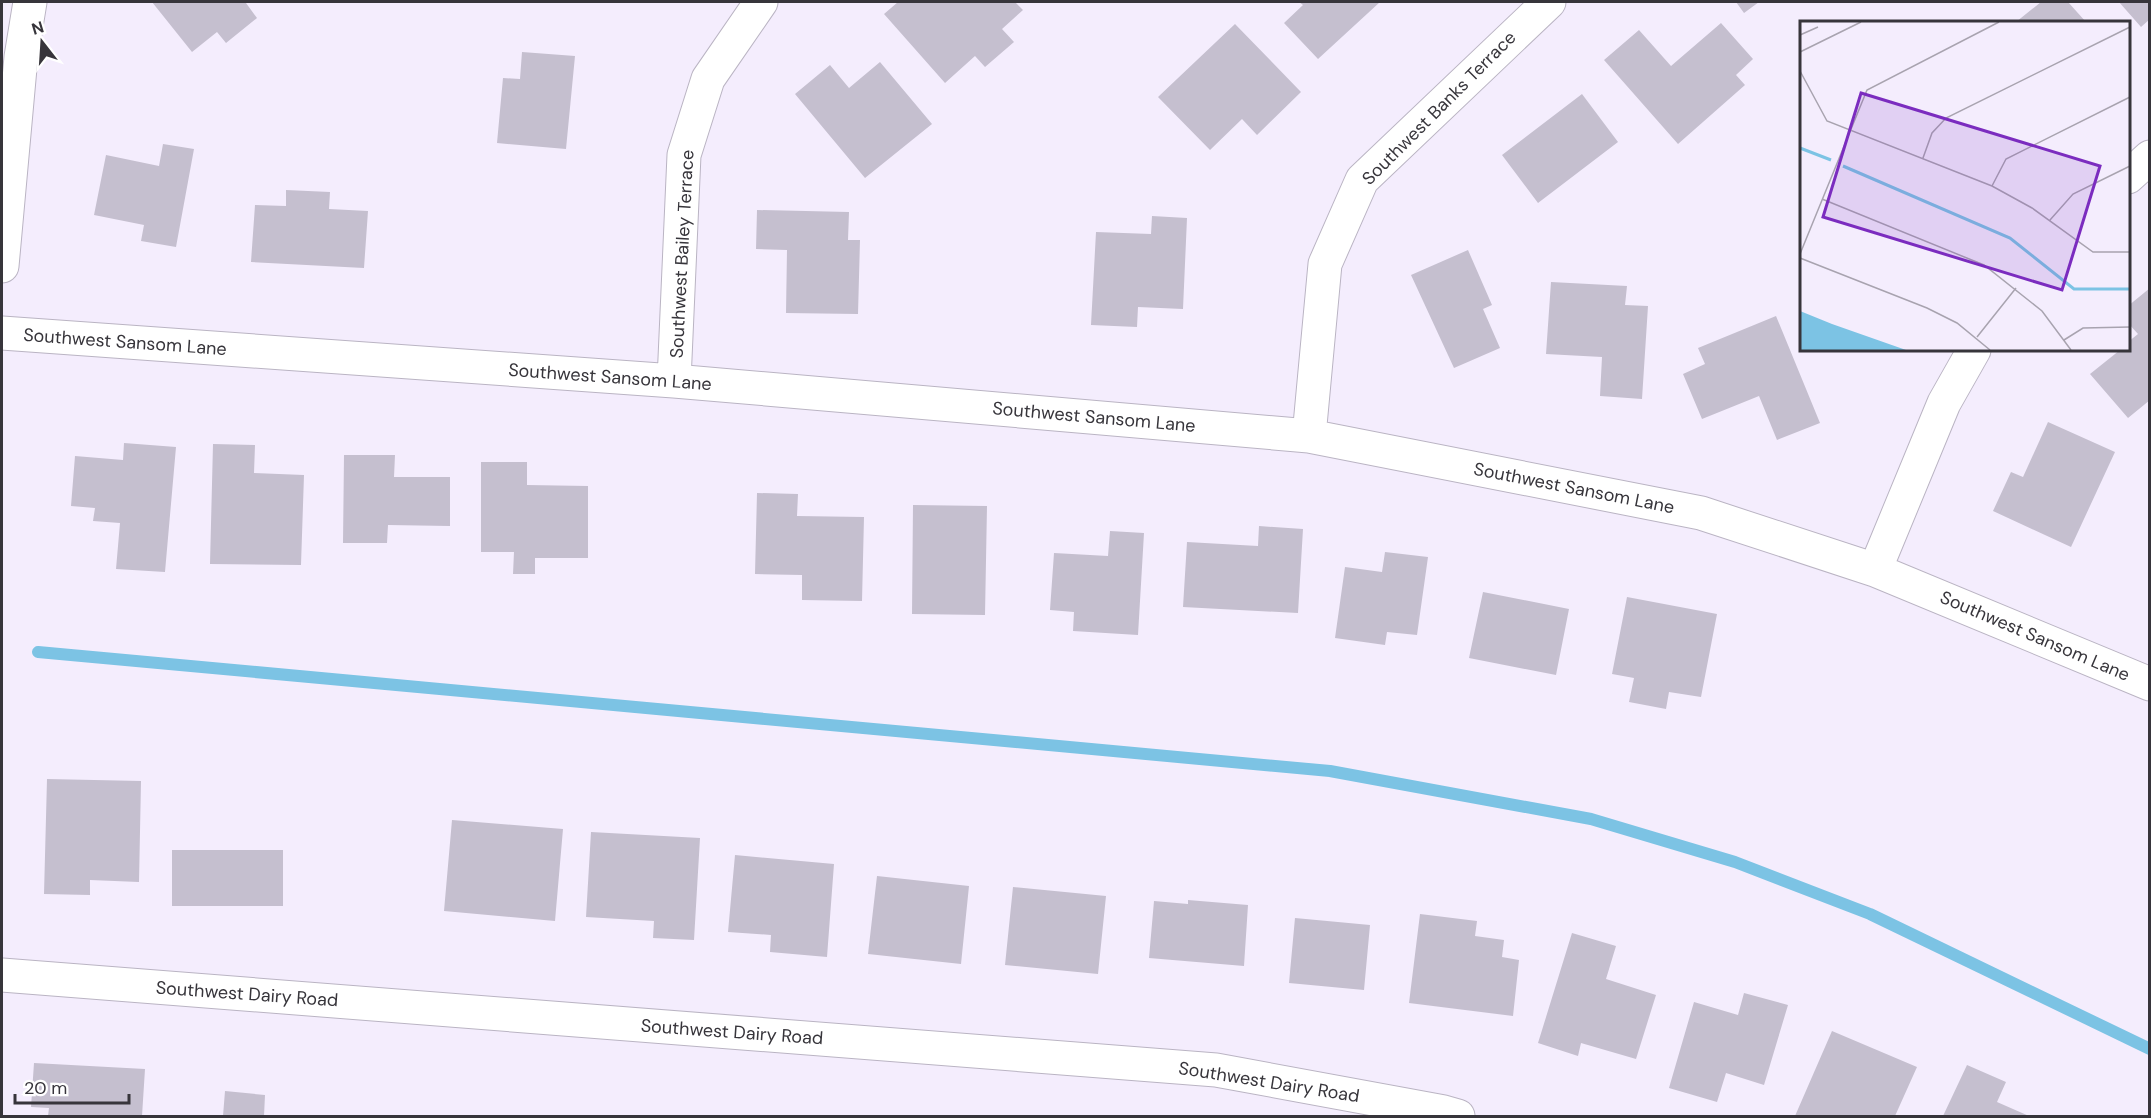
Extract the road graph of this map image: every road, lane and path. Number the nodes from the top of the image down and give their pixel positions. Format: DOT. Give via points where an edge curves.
graph roads {
  1 [pos="30,2"];
  2 [pos="761,2"];
  3 [pos="1549,2"];
  4 [pos="2150,157"];
  5 [pos="2130,175"];
  6 [pos="2,266"];
  7 [pos="2,333"];
  8 [pos="1973,351"];
  9 [pos="674,381"];
  10 [pos="1309,436"];
  11 [pos="1875,570"];
  12 [pos="2150,684"];
  13 [pos="2,975"];
  14 [pos="1458,1116"];
  1 -- 6 [label="street" via="21,57"];
  2 -- 9 [label="street, Southwest Bailey Terrace" via="708,79 684,155"];
  3 -- 10 [label="street, Southwest Banks Terrace" via="1362,180 1325,264"];
  4 -- 5 [label="street"];
  7 -- 9 [label="street, Southwest Sansom Lane"];
  8 -- 11 [label="street" via="1944,403"];
  9 -- 10 [label="street, Southwest Sansom Lane"];
  10 -- 11 [label="street, Southwest Sansom Lane" via="1701,513"];
  11 -- 12 [label="street, Southwest Sansom Lane"];
  13 -- 14 [label="street, Southwest Dairy Road" via="1216,1070"];
}
